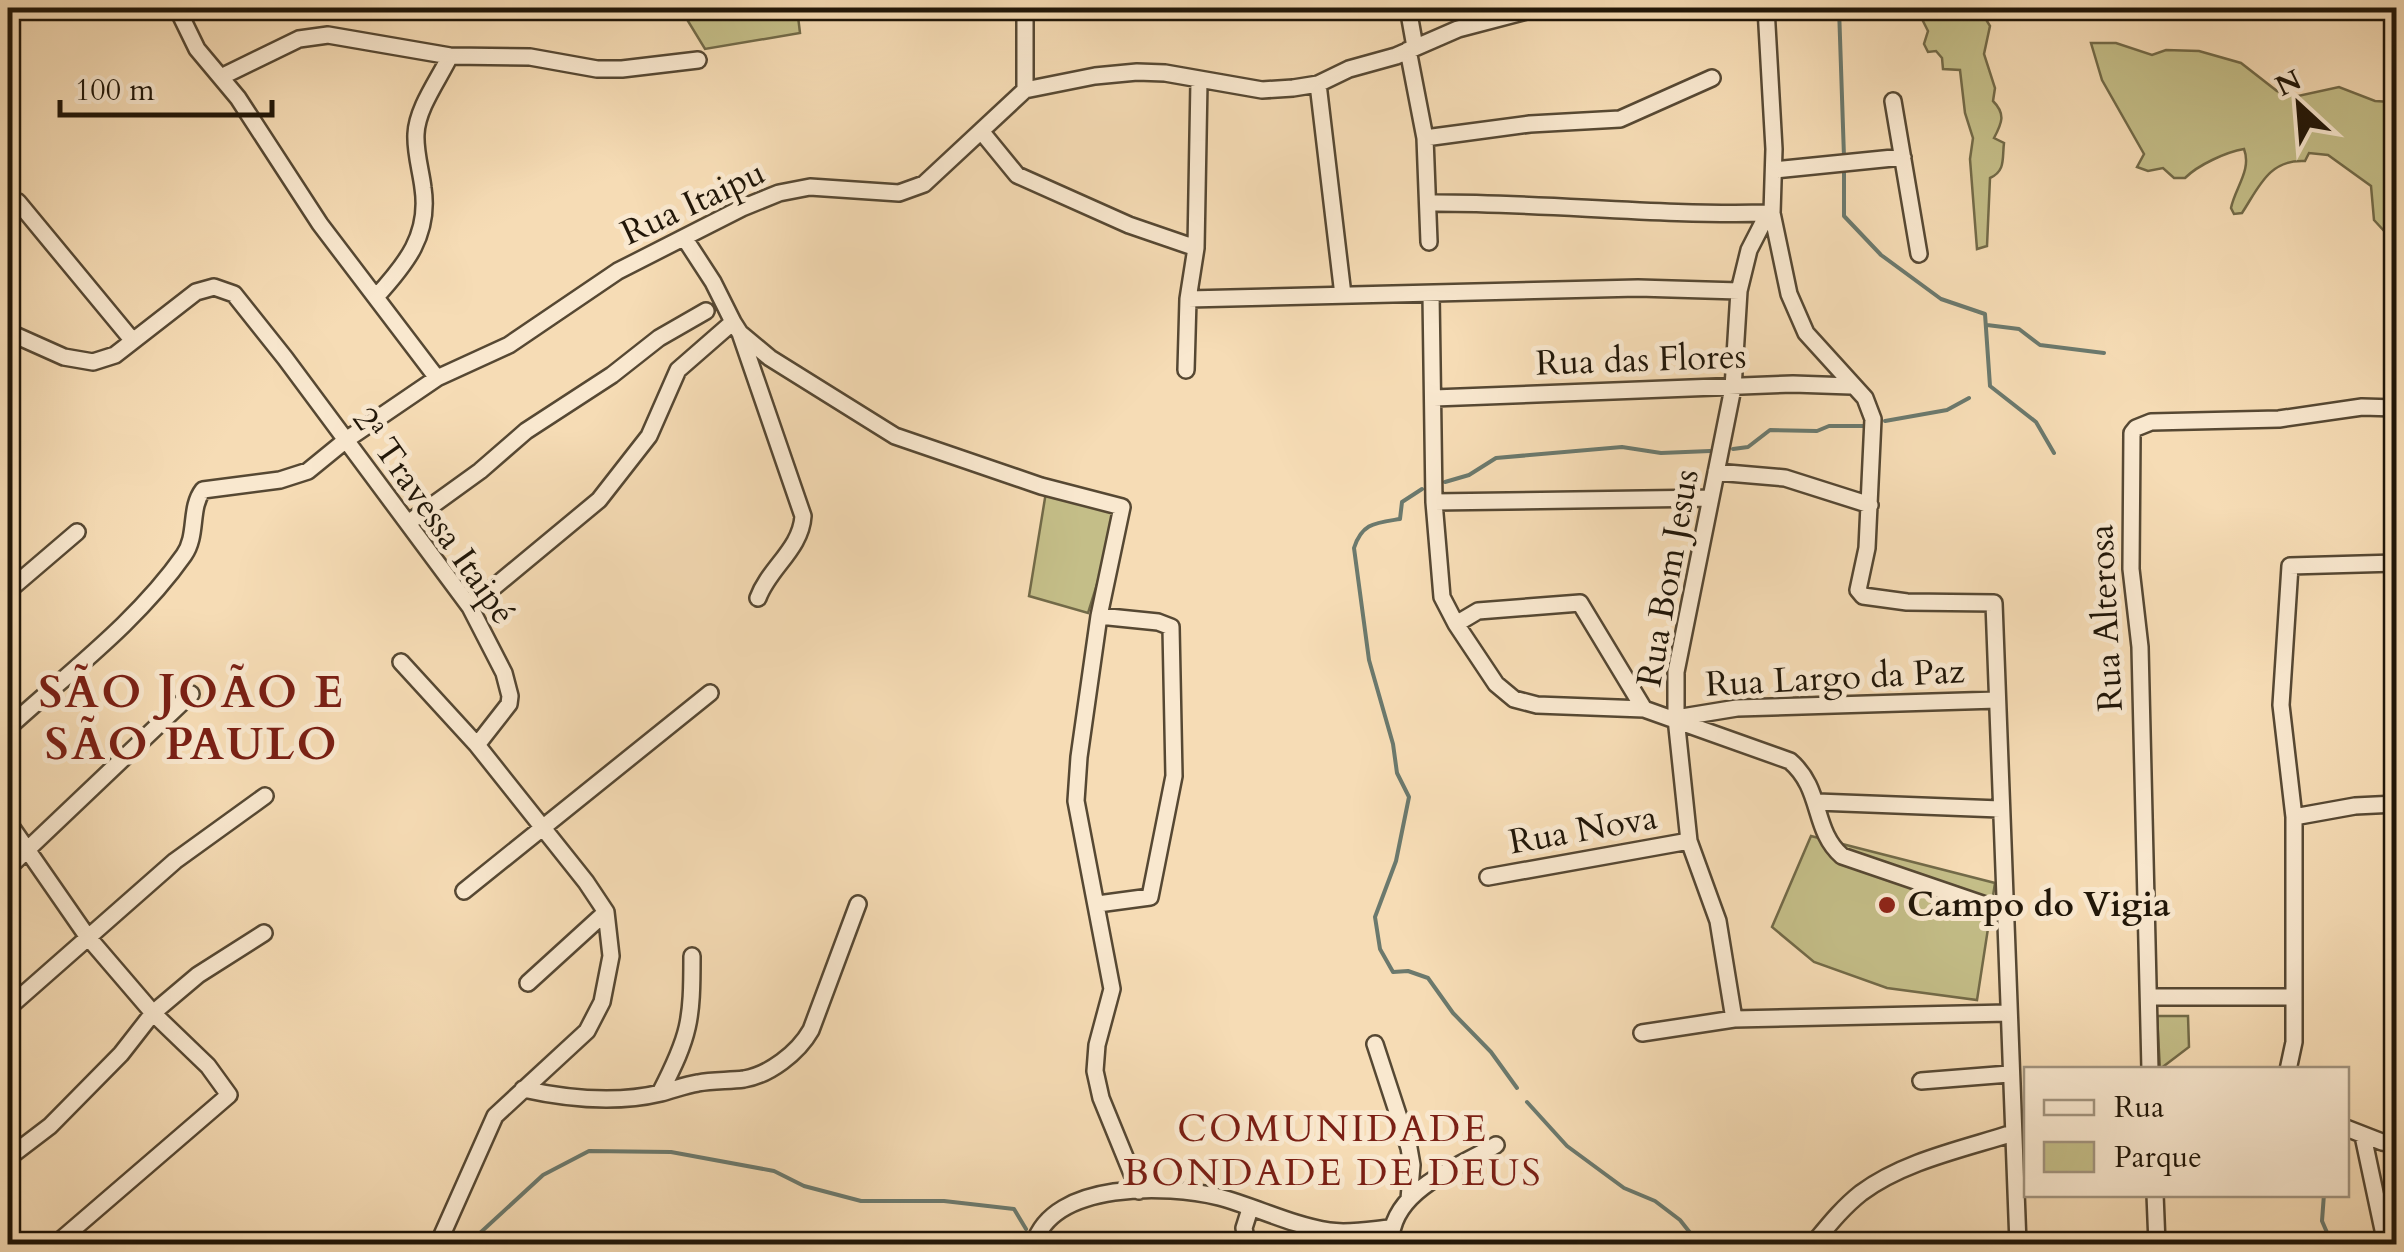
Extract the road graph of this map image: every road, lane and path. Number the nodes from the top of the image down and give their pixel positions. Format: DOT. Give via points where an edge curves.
graph roads {
  1 [pos="177,8"];
  2 [pos="1025,8"];
  3 [pos="1408,8"];
  4 [pos="1538,8"];
  5 [pos="1766,8"];
  6 [pos="1412,49"];
  7 [pos="450,56"];
  8 [pos="698,60"];
  9 [pos="221,77"];
  10 [pos="1712,78"];
  11 [pos="1199,81"];
  12 [pos="1318,84"];
  13 [pos="1025,90"];
  14 [pos="1893,101"];
  15 [pos="981,132"];
  16 [pos="1425,138"];
  17 [pos="1903,157"];
  18 [pos="1774,170"];
  19 [pos="18,202"];
  20 [pos="1428,203"];
  21 [pos="1770,213"];
  22 [pos="685,239"];
  23 [pos="1429,242"];
  24 [pos="1196,248"];
  25 [pos="1920,254"];
  26 [pos="1740,291"];
  27 [pos="1431,294"];
  28 [pos="1343,295"];
  29 [pos="376,297"];
  30 [pos="1188,299"];
  31 [pos="706,312"];
  32 [pos="736,327"];
  33 [pos="8,332"];
  34 [pos="132,342"];
  35 [pos="1186,370"];
  36 [pos="437,378"];
  37 [pos="1851,386"];
  38 [pos="8,388"];
  39 [pos="1734,388"];
  40 [pos="2396,389"];
  41 [pos="1434,398"];
  42 [pos="2396,409"];
  43 [pos="8,431"];
  44 [pos="346,440"];
  45 [pos="1716,472"];
  46 [pos="1712,498"];
  47 [pos="1434,502"];
  48 [pos="1870,505"];
  49 [pos="408,523"];
  50 [pos="77,532"];
  51 [pos="2396,563"];
  52 [pos="8,590"];
  53 [pos="758,598"];
  54 [pos="470,607"];
  55 [pos="1099,616"];
  56 [pos="1456,624"];
  57 [pos="401,662"];
  58 [pos="191,694"];
  59 [pos="710,694"];
  60 [pos="1998,700"];
  61 [pos="1644,709"];
  62 [pos="1676,718"];
  63 [pos="8,728"];
  64 [pos="477,745"];
  65 [pos="265,796"];
  66 [pos="1817,802"];
  67 [pos="2396,804"];
  68 [pos="2000,809"];
  69 [pos="2294,817"];
  70 [pos="8,822"];
  71 [pos="544,827"];
  72 [pos="1689,841"];
  73 [pos="29,849"];
  74 [pos="8,868"];
  75 [pos="1488,876"];
  76 [pos="464,891"];
  77 [pos="858,904"];
  78 [pos="1098,904"];
  79 [pos="2003,910"];
  80 [pos="606,912"];
  81 [pos="264,933"];
  82 [pos="87,936"];
  83 [pos="692,956"];
  84 [pos="528,983"];
  85 [pos="2149,997"];
  86 [pos="2294,997"];
  87 [pos="8,1008"];
  88 [pos="153,1013"];
  89 [pos="2008,1014"];
  90 [pos="1734,1019"];
  91 [pos="1642,1033"];
  92 [pos="1375,1044"];
  93 [pos="2150,1067"];
  94 [pos="2289,1067"];
  95 [pos="2015,1077"];
  96 [pos="1921,1081"];
  97 [pos="524,1089"];
  98 [pos="660,1093"];
  99 [pos="2349,1129"];
  100 [pos="2013,1133"];
  101 [pos="2363,1136"];
  102 [pos="2396,1144"];
  103 [pos="1496,1145"];
  104 [pos="8,1158"];
  105 [pos="1139,1192"];
  106 [pos="2155,1197"];
  107 [pos="1408,1199"];
  108 [pos="1250,1209"];
  109 [pos="1391,1236"];
  110 [pos="56,1244"];
  111 [pos="438,1244"];
  112 [pos="1034,1244"];
  113 [pos="1246,1244"];
  114 [pos="1814,1244"];
  115 [pos="2018,1244"];
  116 [pos="2157,1244"];
  117 [pos="2386,1244"];
  1 -- 9 [label="street"];
  2 -- 13 [label="street"];
  3 -- 6 [label="street"];
  4 -- 6 [label="street"];
  5 -- 18 [label="street"];
  6 -- 12 [label="street"];
  6 -- 16 [label="street"];
  7 -- 8 [label="street" via="530,57 596,69"];
  7 -- 9 [label="street" via="314,36"];
  7 -- 29 [label="street" via="416,132 424,228"];
  9 -- 29 [label="street"];
  10 -- 16 [label="street" via="1620,119"];
  11 -- 12 [label="street" via="1262,90"];
  11 -- 13 [label="street" via="1137,72"];
  11 -- 24 [label="street"];
  12 -- 28 [label="street"];
  13 -- 15 [label="street, Rua Itaipu"];
  14 -- 17 [label="street"];
  15 -- 22 [label="street, Rua Itaipu" via="914,189 779,192"];
  15 -- 24 [label="street" via="1018,175"];
  16 -- 20 [label="street"];
  17 -- 18 [label="street"];
  17 -- 25 [label="street"];
  18 -- 21 [label="street"];
  19 -- 34 [label="street"];
  20 -- 21 [label="street"];
  20 -- 23 [label="street"];
  21 -- 26 [label="street, Rua Bom Jesus" via="1750,250"];
  21 -- 37 [label="street" via="1801,325"];
  22 -- 32 [label="street"];
  22 -- 36 [label="street, Rua Itaipu" via="618,272 509,345"];
  24 -- 30 [label="street"];
  26 -- 27 [label="street"];
  26 -- 39 [label="street, Rua Bom Jesus"];
  27 -- 28 [label="street"];
  27 -- 41 [label="street"];
  28 -- 30 [label="street"];
  29 -- 36 [label="street"];
  30 -- 35 [label="street"];
  31 -- 49 [label="street" via="526,431"];
  32 -- 53 [label="street" via="804,516 799,536"];
  32 -- 54 [label="street" via="678,370 649,436 599,500"];
  32 -- 55 [label="street" via="770,358 895,436 1122,507"];
  33 -- 34 [label="street, 2ª Travessa Itaipé" via="79,362 105,359"];
  34 -- 44 [label="street, 2ª Travessa Itaipé" via="196,292 226,290"];
  36 -- 44 [label="street, Rua Itaipu"];
  37 -- 39 [label="street, Rua das Flores"];
  37 -- 48 [label="street" via="1873,418"];
  38 -- 43 [label="street"];
  39 -- 41 [label="street, Rua das Flores"];
  39 -- 45 [label="street, Rua Bom Jesus"];
  40 -- 42 [label="street"];
  41 -- 47 [label="street"];
  42 -- 85 [label="street, Rua Alterosa" via="2152,422 2132,433 2130,569 2140,648"];
  44 -- 49 [label="street, 2ª Travessa Itaipé"];
  44 -- 63 [label="street, Rua Itaipu" via="320,464 292,477 203,490 192,540 165,580"];
  45 -- 46 [label="street, Rua Bom Jesus"];
  45 -- 48 [label="street" via="1785,478"];
  46 -- 47 [label="street"];
  46 -- 62 [label="street, Rua Bom Jesus" via="1676,672"];
  47 -- 56 [label="street" via="1442,598"];
  48 -- 60 [label="street" via="1860,594 1907,602 1994,602"];
  49 -- 54 [label="street, 2ª Travessa Itaipé"];
  50 -- 52 [label="street"];
  51 -- 69 [label="street" via="2290,566 2281,705"];
  54 -- 64 [label="street, 2ª Travessa Itaipé" via="510,696"];
  55 -- 78 [label="street" via="1076,801"];
  55 -- 78 [label="street" via="1171,627 1175,760 1150,897"];
  56 -- 61 [label="street" via="1496,684 1514,699"];
  56 -- 61 [label="street" via="1478,610 1580,603"];
  57 -- 64 [label="street"];
  58 -- 73 [label="street"];
  59 -- 71 [label="street"];
  60 -- 62 [label="street, Rua Largo da Paz" via="1762,706"];
  60 -- 68 [label="street"];
  61 -- 62 [label="street"];
  62 -- 66 [label="street" via="1790,761 1808,779"];
  62 -- 72 [label="street, Rua Bom Jesus"];
  64 -- 71 [label="street"];
  65 -- 82 [label="street"];
  66 -- 68 [label="street"];
  66 -- 79 [label="street" via="1827,838 1842,856"];
  67 -- 69 [label="street"];
  68 -- 79 [label="street"];
  69 -- 86 [label="street"];
  70 -- 73 [label="street"];
  71 -- 76 [label="street"];
  71 -- 80 [label="street"];
  72 -- 75 [label="street, Rua Nova"];
  72 -- 90 [label="street, Rua Bom Jesus" via="1718,922"];
  73 -- 74 [label="street"];
  73 -- 82 [label="street"];
  77 -- 98 [label="street" via="802,1044 753,1077"];
  78 -- 105 [label="street" via="1112,988 1095,1071"];
  79 -- 89 [label="street"];
  80 -- 84 [label="street"];
  80 -- 97 [label="street" via="611,956 596,1016"];
  81 -- 88 [label="street" via="198,974"];
  82 -- 87 [label="street"];
  82 -- 88 [label="street"];
  83 -- 98 [label="street" via="690,1024"];
  85 -- 86 [label="street"];
  85 -- 93 [label="street, Rua Alterosa"];
  86 -- 94 [label="street"];
  88 -- 104 [label="street" via="50,1126"];
  88 -- 110 [label="street" via="229,1095"];
  89 -- 90 [label="street"];
  89 -- 95 [label="street"];
  90 -- 91 [label="street"];
  92 -- 107 [label="street" via="1409,1148"];
  95 -- 96 [label="street"];
  95 -- 100 [label="street"];
  97 -- 98 [label="street" via="590,1100"];
  97 -- 111 [label="street" via="495,1116"];
  99 -- 101 [label="street"];
  100 -- 114 [label="street" via="1888,1176 1843,1209"];
  100 -- 115 [label="street"];
  101 -- 102 [label="street"];
  101 -- 117 [label="street"];
  103 -- 107 [label="street"];
  105 -- 108 [label="street" via="1205,1194"];
  105 -- 112 [label="street" via="1070,1202 1044,1224"];
  106 -- 116 [label="street"];
  107 -- 109 [label="street"];
  108 -- 109 [label="street" via="1333,1232"];
  108 -- 113 [label="street"];
}
